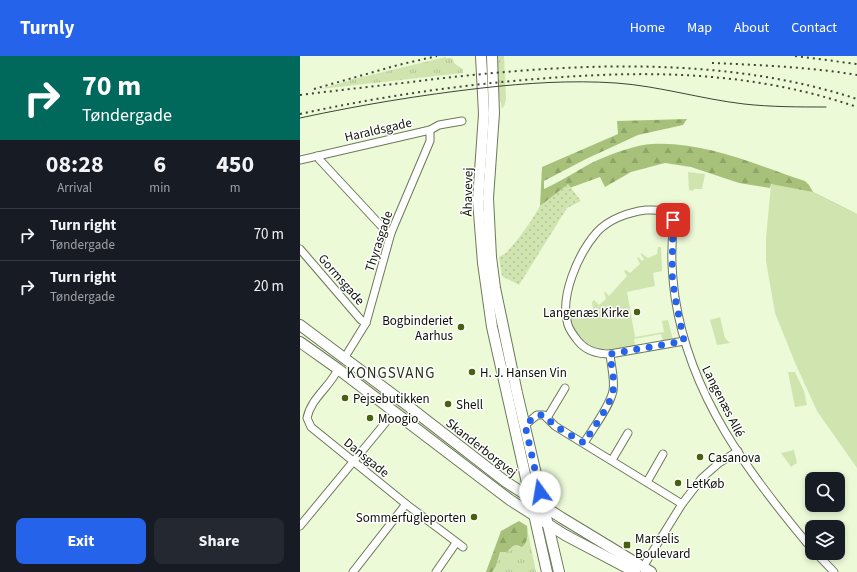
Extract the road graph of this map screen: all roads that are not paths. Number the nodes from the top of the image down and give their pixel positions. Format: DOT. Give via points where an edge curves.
graph roads {
  1 [pos="481,56"];
  2 [pos="492,56"];
  3 [pos="462,121"];
  4 [pos="430,130"];
  5 [pos="317,156"];
  6 [pos="300,160"];
  7 [pos="390,233"];
  8 [pos="300,249"];
  9 [pos="366,323"];
  10 [pos="300,325"];
  11 [pos="684,341"];
  12 [pos="300,342"];
  13 [pos="610,354"];
  14 [pos="345,357"];
  15 [pos="338,369"];
  16 [pos="565,388"];
  17 [pos="547,418"];
  18 [pos="386,422"];
  19 [pos="525,425"];
  20 [pos="628,433"];
  21 [pos="584,443"];
  22 [pos="738,451"];
  23 [pos="663,454"];
  24 [pos="612,460"];
  25 [pos="353,462"];
  26 [pos="646,482"];
  27 [pos="529,498"];
  28 [pos="406,504"];
  29 [pos="682,504"];
  30 [pos="544,508"];
  31 [pos="533,515"];
  32 [pos="548,525"];
  33 [pos="300,526"];
  34 [pos="805,541"];
  35 [pos="456,542"];
  36 [pos="463,547"];
  37 [pos="823,560"];
  38 [pos="643,570"];
  39 [pos="353,572"];
  40 [pos="436,572"];
  41 [pos="546,572"];
  42 [pos="559,572"];
  43 [pos="834,572"];
  1 -- 27 [label="main road, Åhavevej" via="484,114 478,206 483,263 492,327"];
  2 -- 19 [label="main road, Åhavevej" via="494,113 488,198 490,257"];
  3 -- 4 [label="street, Haraldsgade" via="438,125"];
  4 -- 5 [label="street, Haraldsgade"];
  4 -- 7 [label="street, Thyrasgade" via="430,142"];
  5 -- 6 [label="street, Haraldsgade"];
  5 -- 7 [label="street"];
  7 -- 9 [label="street, Thyrasgade"];
  8 -- 9 [label="street, Gormsgade"];
  9 -- 14 [label="street, Thyrasgade"];
  10 -- 14 [label="main road, Skanderborgvej"];
  11 -- 13 [label="street"];
  11 -- 13 [label="street, Langenæs Allé" via="672,274 672,216 670,212 648,210 622,216 598,232 573,273 566,301 568,326 573,336 589,351"];
  11 -- 22 [label="street, Langenæs Allé" via="714,414"];
  12 -- 15 [label="main road, Skanderborgvej"];
  13 -- 21 [label="street" via="613,391 610,401"];
  14 -- 15 [label="main road"];
  14 -- 27 [label="main road, Skanderborgvej"];
  15 -- 25 [label="street, Dansgade" via="310,407 307,418 311,427"];
  15 -- 31 [label="main road, Skanderborgvej"];
  16 -- 17 [label="street"];
  17 -- 19 [label="street" via="544,415 537,415"];
  17 -- 21 [label="street" via="555,426"];
  18 -- 25 [label="street"];
  19 -- 30 [label="main road"];
  20 -- 24 [label="street"];
  21 -- 24 [label="street"];
  22 -- 29 [label="street" via="702,478"];
  22 -- 34 [label="street, Langenæs Allé" via="758,482"];
  23 -- 26 [label="street"];
  24 -- 26 [label="street"];
  25 -- 28 [label="street, Dansgade"];
  25 -- 33 [label="street"];
  26 -- 29 [label="street"];
  27 -- 30 [label="main road, Skanderborgvej"];
  27 -- 31 [label="main road"];
  28 -- 35 [label="street, Dansgade"];
  28 -- 39 [label="street"];
  29 -- 38 [label="street"];
  30 -- 32 [label="main road"];
  30 -- 38 [label="main road, Skanderborgvej"];
  31 -- 32 [label="main road, Skanderborgvej"];
  31 -- 41 [label="main road"];
  32 -- 38 [label="main road, Skanderborgvej"];
  32 -- 42 [label="main road"];
  35 -- 36 [label="street, Dansgade"];
  35 -- 40 [label="street"];
  37 -- 43 [label="street"];
}
